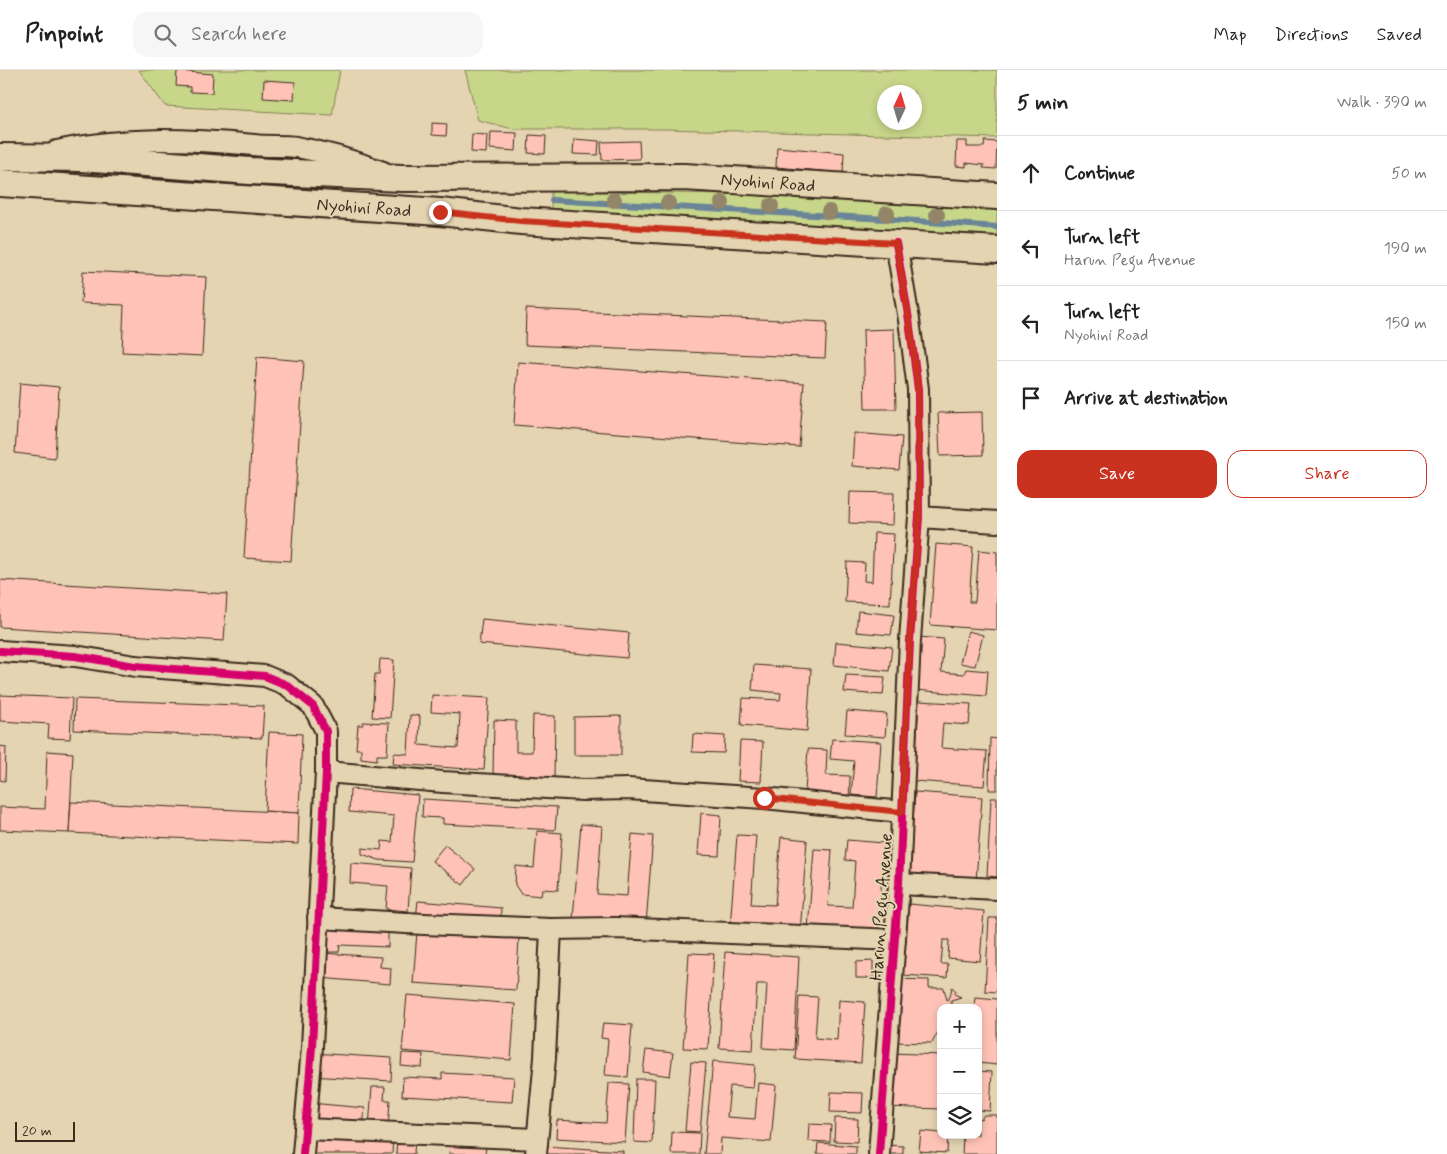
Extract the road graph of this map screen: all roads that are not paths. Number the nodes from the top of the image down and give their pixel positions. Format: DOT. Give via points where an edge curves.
graph roads {
  1 [pos="0,157"];
  2 [pos="0,183"];
  3 [pos="997,196"];
  4 [pos="896,243"];
  5 [pos="997,250"];
  6 [pos="919,517"];
  7 [pos="997,522"];
  8 [pos="0,651"];
  9 [pos="326,772"];
  10 [pos="902,812"];
  11 [pos="899,884"];
  12 [pos="997,889"];
  13 [pos="318,918"];
  14 [pos="550,929"];
  15 [pos="895,940"];
  16 [pos="304,1129"];
  17 [pos="536,1146"];
  18 [pos="303,1154"];
  19 [pos="879,1154"];
  1 -- 3 [label="main road, Nyohini Road" via="81,158 402,178 684,177"];
  2 -- 4 [label="main road, Nyohini Road" via="440,212 521,221"];
  4 -- 5 [label="main road, Nyohini Road"];
  4 -- 6 [label="street, Harun Pegu Avenue" via="918,389"];
  6 -- 7 [label="street"];
  6 -- 10 [label="street, Harun Pegu Avenue"];
  8 -- 9 [label="street" via="265,676 287,685 313,706 326,731"];
  9 -- 10 [label="street" via="443,782 764,798"];
  9 -- 13 [label="street"];
  10 -- 11 [label="street, Harun Pegu Avenue"];
  11 -- 12 [label="street"];
  11 -- 15 [label="street, Harun Pegu Avenue"];
  13 -- 14 [label="street"];
  13 -- 16 [label="street" via="312,1047"];
  14 -- 15 [label="street" via="615,928"];
  14 -- 17 [label="street" via="545,1058"];
  15 -- 19 [label="street, Harun Pegu Avenue"];
  16 -- 17 [label="street"];
  16 -- 18 [label="street"];
}
